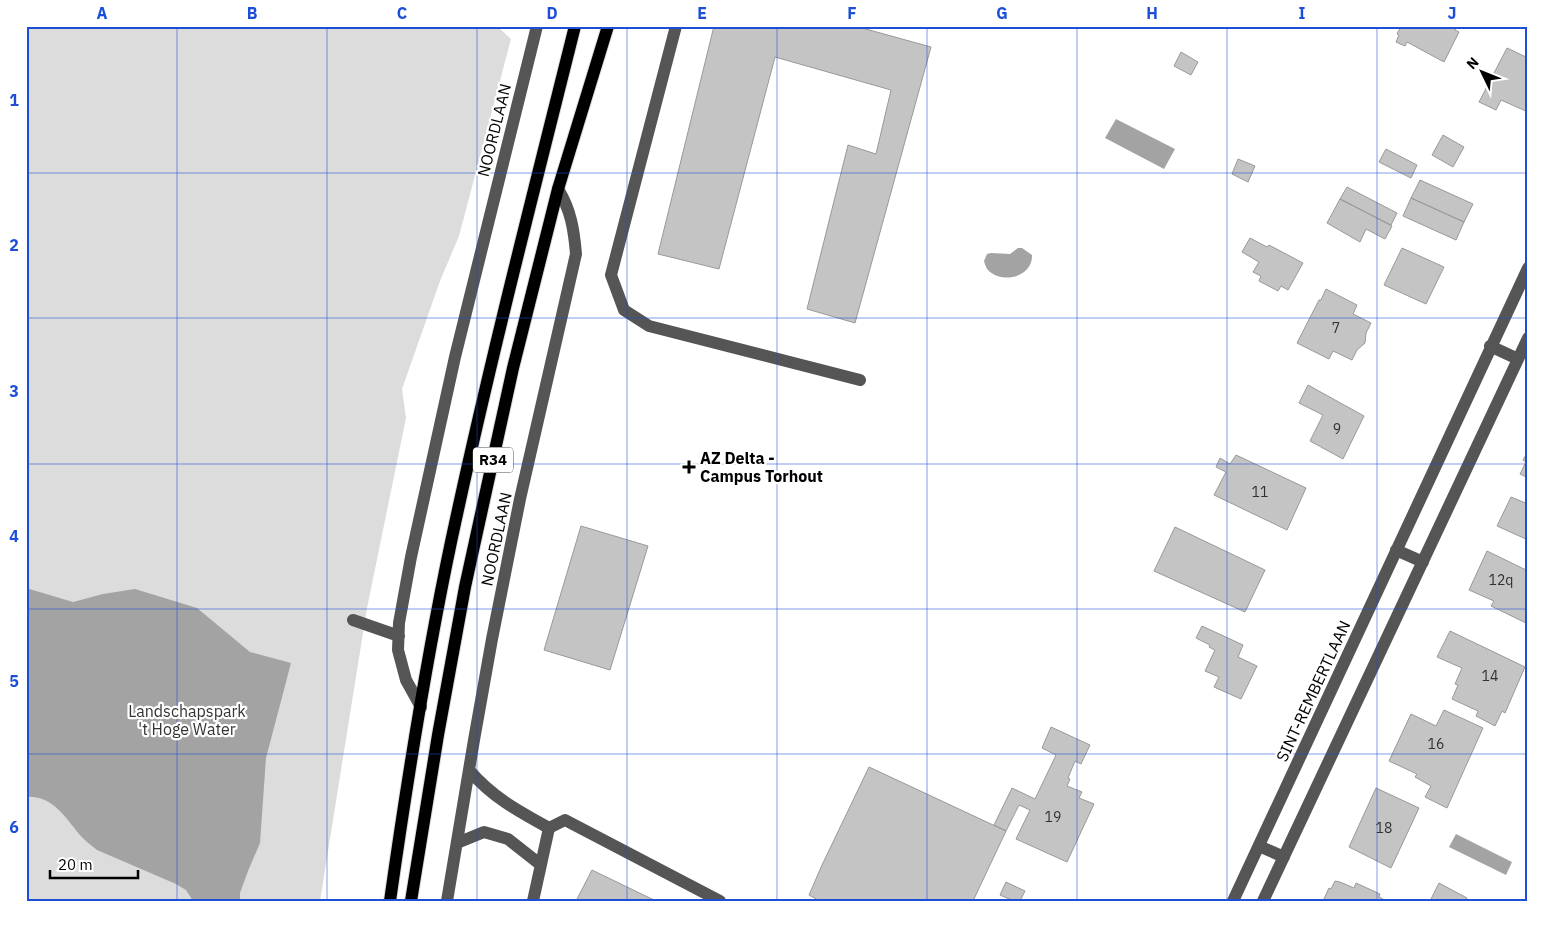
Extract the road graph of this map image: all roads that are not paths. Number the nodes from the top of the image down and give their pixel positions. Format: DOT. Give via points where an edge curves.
graph roads {
  1 [pos="538,26"];
  2 [pos="575,26"];
  3 [pos="608,26"];
  4 [pos="676,26"];
  5 [pos="558,189"];
  6 [pos="1528,268"];
  7 [pos="1528,338"];
  8 [pos="1490,346"];
  9 [pos="1518,359"];
  10 [pos="860,380"];
  11 [pos="1396,550"];
  12 [pos="1423,562"];
  13 [pos="353,620"];
  14 [pos="399,636"];
  15 [pos="421,707"];
  16 [pos="469,770"];
  17 [pos="548,828"];
  18 [pos="457,843"];
  19 [pos="1259,846"];
  20 [pos="1284,857"];
  21 [pos="541,865"];
  22 [pos="390,901"];
  23 [pos="411,901"];
  24 [pos="447,901"];
  25 [pos="533,901"];
  26 [pos="720,901"];
  27 [pos="1233,901"];
  28 [pos="1263,901"];
  1 -- 14 [label="street, NOORDLAAN" via="454,357 411,557"];
  2 -- 15 [label="main road, R34" via="488,378 451,543"];
  3 -- 5 [label="main road, NOORDLAAN / R34"];
  4 -- 10 [label="street" via="611,275 624,310 649,326"];
  5 -- 16 [label="street, NOORDLAAN" via="574,227 576,254 513,533"];
  5 -- 23 [label="main road, NOORDLAAN / R34" via="513,368 465,587"];
  6 -- 8 [label="street, SINT-REMBERTLAAN"];
  7 -- 9 [label="street"];
  8 -- 9 [label="street"];
  8 -- 11 [label="street, SINT-REMBERTLAAN"];
  9 -- 12 [label="street"];
  11 -- 12 [label="street"];
  11 -- 19 [label="street, SINT-REMBERTLAAN"];
  12 -- 20 [label="street"];
  13 -- 14 [label="street"];
  14 -- 15 [label="street, NOORDLAAN" via="398,650 406,680"];
  15 -- 22 [label="main road, R34"];
  16 -- 17 [label="street" via="483,787"];
  16 -- 18 [label="street, NOORDLAAN"];
  17 -- 21 [label="street"];
  17 -- 26 [label="street" via="565,820"];
  18 -- 21 [label="street" via="484,832 508,838"];
  18 -- 24 [label="street, NOORDLAAN"];
  19 -- 20 [label="street"];
  19 -- 27 [label="street, SINT-REMBERTLAAN"];
  20 -- 28 [label="street"];
  21 -- 25 [label="street"];
}
